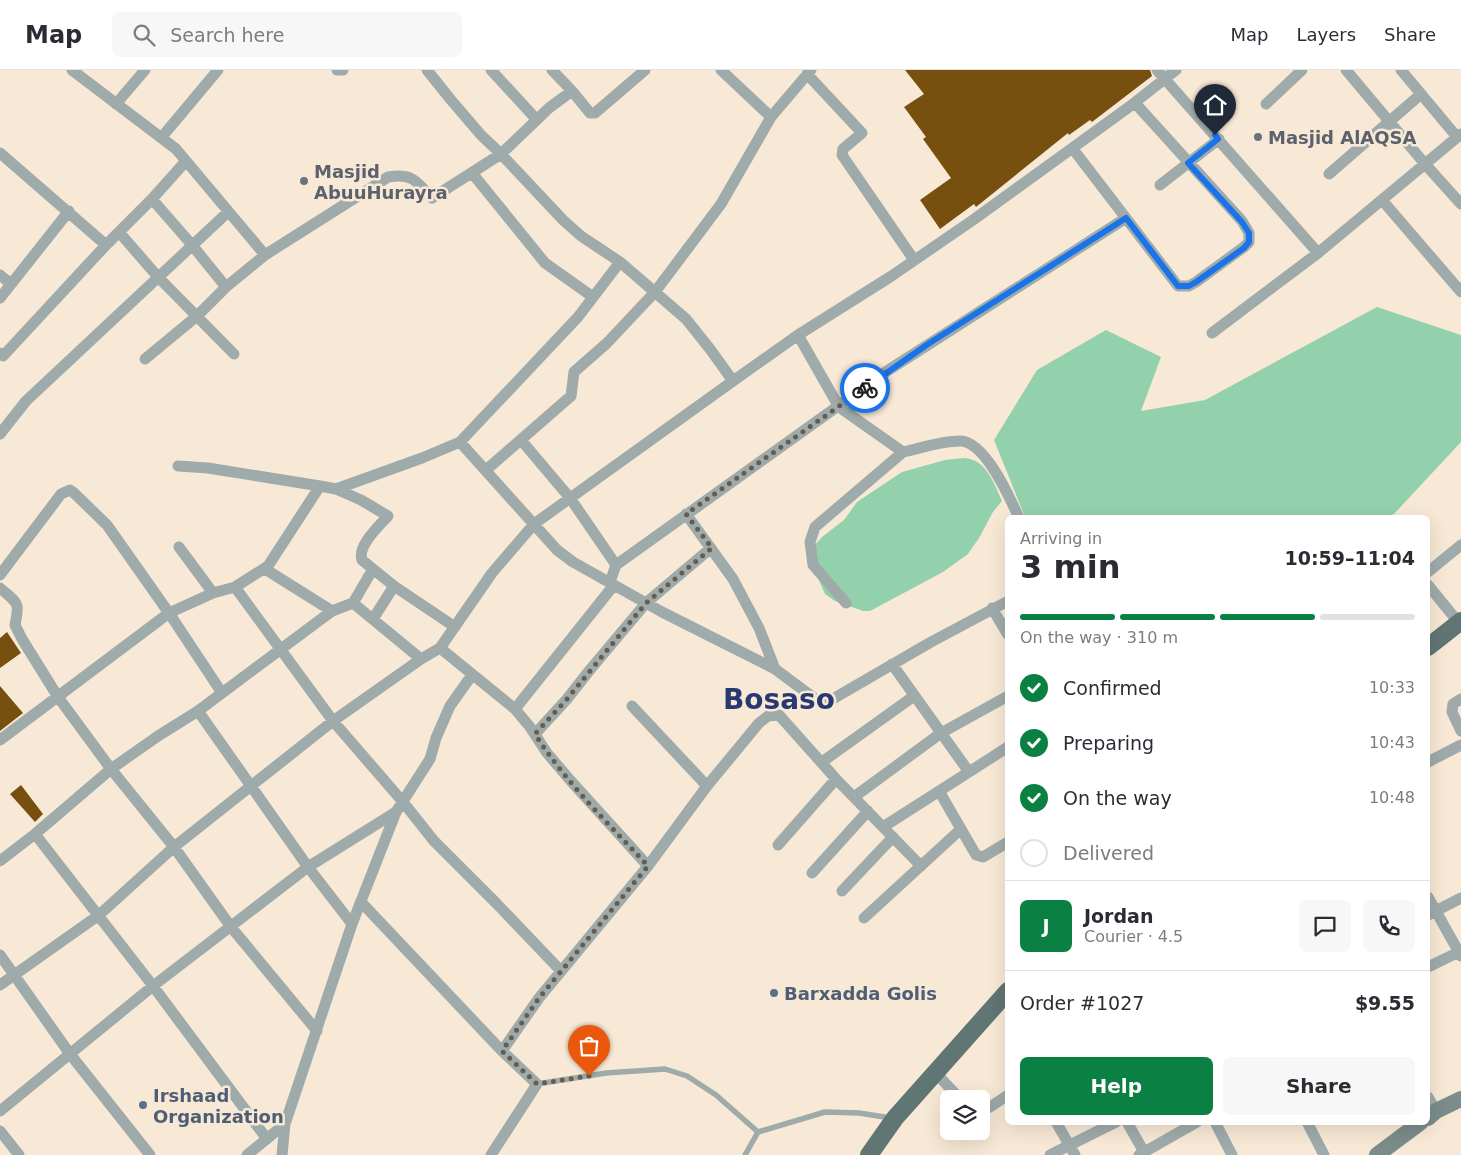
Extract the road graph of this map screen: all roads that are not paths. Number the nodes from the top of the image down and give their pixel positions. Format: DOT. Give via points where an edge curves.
graph roads {
  1 [pos="72,70"];
  2 [pos="145,70"];
  3 [pos="218,70"];
  4 [pos="337,70"];
  5 [pos="343,70"];
  6 [pos="427,70"];
  7 [pos="491,70"];
  8 [pos="552,70"];
  9 [pos="645,70"];
  10 [pos="721,70"];
  11 [pos="1176,70"];
  12 [pos="1302,70"];
  13 [pos="1346,70"];
  14 [pos="1401,70"];
  15 [pos="809,72"];
  16 [pos="1160,74"];
  17 [pos="572,91"];
  18 [pos="1422,94"];
  19 [pos="1135,103"];
  20 [pos="116,104"];
  21 [pos="1266,104"];
  22 [pos="771,118"];
  23 [pos="537,120"];
  24 [pos="1390,122"];
  25 [pos="1459,136"];
  26 [pos="161,138"];
  27 [pos="1218,139"];
  28 [pos="1073,148"];
  29 [pos="0,153"];
  30 [pos="501,154"];
  31 [pos="186,161"];
  32 [pos="1188,163"];
  33 [pos="1425,164"];
  34 [pos="472,173"];
  35 [pos="1329,174"];
  36 [pos="1160,185"];
  37 [pos="152,199"];
  38 [pos="1382,200"];
  39 [pos="1461,204"];
  40 [pos="69,211"];
  41 [pos="228,212"];
  42 [pos="1126,218"];
  43 [pos="119,232"];
  44 [pos="106,245"];
  45 [pos="192,245"];
  46 [pos="1318,253"];
  47 [pos="265,255"];
  48 [pos="914,260"];
  49 [pos="620,262"];
  50 [pos="0,275"];
  51 [pos="158,277"];
  52 [pos="11,284"];
  53 [pos="1459,284"];
  54 [pos="226,287"];
  55 [pos="655,292"];
  56 [pos="0,298"];
  57 [pos="593,298"];
  58 [pos="197,316"];
  59 [pos="1212,333"];
  60 [pos="798,335"];
  61 [pos="0,353"];
  62 [pos="234,354"];
  63 [pos="145,359"];
  64 [pos="733,381"];
  65 [pos="839,407"];
  66 [pos="0,434"];
  67 [pos="521,440"];
  68 [pos="460,442"];
  69 [pos="903,452"];
  70 [pos="178,466"];
  71 [pos="486,470"];
  72 [pos="320,486"];
  73 [pos="336,489"];
  74 [pos="570,498"];
  75 [pos="686,514"];
  76 [pos="1018,515"];
  77 [pos="534,524"];
  78 [pos="1461,545"];
  79 [pos="179,547"];
  80 [pos="712,548"];
  81 [pos="616,565"];
  82 [pos="264,569"];
  83 [pos="373,569"];
  84 [pos="1430,570"];
  85 [pos="0,575"];
  86 [pos="612,583"];
  87 [pos="394,586"];
  88 [pos="235,587"];
  89 [pos="1430,587"];
  90 [pos="0,588"];
  91 [pos="213,593"];
  92 [pos="1005,602"];
  93 [pos="353,603"];
  94 [pos="646,603"];
  95 [pos="846,603"];
  96 [pos="992,608"];
  97 [pos="332,611"];
  98 [pos="169,613"];
  99 [pos="373,619"];
  100 [pos="1460,622"];
  101 [pos="454,627"];
  102 [pos="1005,630"];
  103 [pos="1430,645"];
  104 [pos="440,648"];
  105 [pos="281,649"];
  106 [pos="421,659"];
  107 [pos="892,664"];
  108 [pos="775,669"];
  109 [pos="472,675"];
  110 [pos="222,693"];
  111 [pos="914,696"];
  112 [pos="58,697"];
  113 [pos="1005,698"];
  114 [pos="1461,699"];
  115 [pos="632,706"];
  116 [pos="515,709"];
  117 [pos="198,711"];
  118 [pos="332,721"];
  119 [pos="1461,731"];
  120 [pos="940,733"];
  121 [pos="535,734"];
  122 [pos="0,740"];
  123 [pos="1461,746"];
  124 [pos="1005,749"];
  125 [pos="1430,761"];
  126 [pos="822,762"];
  127 [pos="111,769"];
  128 [pos="969,772"];
  129 [pos="836,779"];
  130 [pos="250,786"];
  131 [pos="707,786"];
  132 [pos="939,791"];
  133 [pos="854,797"];
  134 [pos="400,807"];
  135 [pos="868,811"];
  136 [pos="883,826"];
  137 [pos="961,829"];
  138 [pos="36,834"];
  139 [pos="893,837"];
  140 [pos="1005,844"];
  141 [pos="778,845"];
  142 [pos="174,847"];
  143 [pos="0,861"];
  144 [pos="648,866"];
  145 [pos="921,866"];
  146 [pos="308,867"];
  147 [pos="812,873"];
  148 [pos="842,891"];
  149 [pos="1461,898"];
  150 [pos="361,902"];
  151 [pos="1431,913"];
  152 [pos="99,915"];
  153 [pos="864,918"];
  154 [pos="352,924"];
  155 [pos="231,927"];
  156 [pos="1460,953"];
  157 [pos="0,955"];
  158 [pos="1430,966"];
  159 [pos="561,972"];
  160 [pos="14,974"];
  161 [pos="0,984"];
  162 [pos="153,986"];
  163 [pos="1005,994"];
  164 [pos="317,1031"];
  165 [pos="502,1051"];
  166 [pos="70,1054"];
  167 [pos="935,1072"];
  168 [pos="537,1084"];
  169 [pos="952,1090"];
  170 [pos="1005,1097"];
  171 [pos="1461,1099"];
  172 [pos="990,1107"];
  173 [pos="0,1111"];
  174 [pos="1432,1114"];
  175 [pos="895,1118"];
  176 [pos="285,1124"];
  177 [pos="1058,1125"];
  178 [pos="1110,1125"];
  179 [pos="1128,1125"];
  180 [pos="1192,1125"];
  181 [pos="1216,1125"];
  182 [pos="1309,1125"];
  183 [pos="1417,1125"];
  184 [pos="0,1131"];
  185 [pos="758,1132"];
  186 [pos="267,1139"];
  187 [pos="1069,1144"];
  188 [pos="1142,1153"];
  189 [pos="19,1155"];
  190 [pos="150,1155"];
  191 [pos="248,1155"];
  192 [pos="282,1155"];
  193 [pos="491,1155"];
  194 [pos="745,1155"];
  195 [pos="869,1155"];
  196 [pos="1050,1155"];
  197 [pos="1075,1155"];
  198 [pos="1231,1155"];
  199 [pos="1324,1155"];
  200 [pos="1377,1155"];
  1 -- 20 [label="street"];
  2 -- 20 [label="street"];
  3 -- 26 [label="street"];
  4 -- 5 [label="street"];
  6 -- 30 [label="street"];
  7 -- 23 [label="street"];
  8 -- 17 [label="street"];
  9 -- 17 [label="street" via="595,113 590,113"];
  10 -- 22 [label="street"];
  11 -- 16 [label="street"];
  12 -- 21 [label="street"];
  13 -- 24 [label="street"];
  14 -- 18 [label="street"];
  15 -- 22 [label="street"];
  15 -- 48 [label="street" via="862,133 843,149 842,155"];
  16 -- 19 [label="street"];
  16 -- 27 [label="street"];
  17 -- 23 [label="street"];
  18 -- 24 [label="street"];
  18 -- 25 [label="street"];
  19 -- 28 [label="street"];
  19 -- 32 [label="street"];
  20 -- 26 [label="street"];
  22 -- 55 [label="street" via="721,204"];
  23 -- 30 [label="street"];
  24 -- 33 [label="street"];
  24 -- 35 [label="street"];
  25 -- 33 [label="street"];
  26 -- 31 [label="street"];
  27 -- 32 [label="street"];
  27 -- 46 [label="street"];
  28 -- 42 [label="street"];
  28 -- 48 [label="street"];
  29 -- 40 [label="street"];
  30 -- 34 [label="street"];
  30 -- 49 [label="street" via="563,220"];
  31 -- 37 [label="street"];
  31 -- 41 [label="street"];
  32 -- 36 [label="street"];
  32 -- 42 [label="street" via="1242,222 1249,233 1249,242 1244,248 1196,282 1178,286"];
  33 -- 38 [label="street"];
  33 -- 39 [label="street"];
  34 -- 47 [label="street" via="432,198 410,176 388,177"];
  34 -- 57 [label="street" via="545,263"];
  37 -- 43 [label="street"];
  37 -- 45 [label="street"];
  38 -- 46 [label="street"];
  38 -- 53 [label="street"];
  40 -- 44 [label="street"];
  40 -- 52 [label="street"];
  41 -- 45 [label="street"];
  41 -- 47 [label="street"];
  42 -- 65 [label="street" via="887,371"];
  43 -- 44 [label="street"];
  43 -- 51 [label="street"];
  44 -- 61 [label="street" via="3,356"];
  45 -- 51 [label="street"];
  45 -- 54 [label="street"];
  46 -- 59 [label="street"];
  47 -- 54 [label="street"];
  48 -- 60 [label="street"];
  49 -- 55 [label="street"];
  49 -- 57 [label="street"];
  50 -- 52 [label="street"];
  51 -- 58 [label="street"];
  51 -- 66 [label="street" via="26,401"];
  52 -- 56 [label="street"];
  54 -- 58 [label="street"];
  55 -- 64 [label="street" via="686,320"];
  55 -- 67 [label="street" via="607,344 574,372 571,396"];
  57 -- 68 [label="street"];
  58 -- 62 [label="street"];
  58 -- 63 [label="street"];
  60 -- 64 [label="street"];
  60 -- 65 [label="street"];
  64 -- 74 [label="street"];
  65 -- 69 [label="street"];
  65 -- 75 [label="street"];
  67 -- 71 [label="street"];
  67 -- 74 [label="street"];
  68 -- 71 [label="street"];
  68 -- 73 [label="street"];
  69 -- 76 [label="street" via="962,441 975,447 999,477"];
  69 -- 95 [label="street" via="815,527 810,542 812,565"];
  70 -- 72 [label="street"];
  71 -- 77 [label="street"];
  72 -- 73 [label="street"];
  72 -- 82 [label="street"];
  73 -- 83 [label="street" via="388,516 366,541 360,555"];
  74 -- 77 [label="street"];
  74 -- 81 [label="street"];
  75 -- 80 [label="street"];
  75 -- 81 [label="street"];
  77 -- 86 [label="street" via="573,562"];
  77 -- 101 [label="street" via="492,573"];
  78 -- 84 [label="street"];
  79 -- 91 [label="street"];
  80 -- 94 [label="street"];
  80 -- 108 [label="street" via="760,628"];
  81 -- 86 [label="street"];
  82 -- 88 [label="street"];
  82 -- 97 [label="street"];
  83 -- 87 [label="street"];
  83 -- 93 [label="street"];
  85 -- 98 [label="street" via="61,494 70,490 107,525"];
  86 -- 94 [label="street"];
  86 -- 116 [label="street"];
  87 -- 99 [label="street"];
  87 -- 101 [label="street"];
  88 -- 91 [label="street"];
  88 -- 105 [label="street"];
  89 -- 100 [label="street"];
  90 -- 112 [label="street" via="18,607 17,630"];
  91 -- 98 [label="street"];
  92 -- 96 [label="street"];
  93 -- 97 [label="street"];
  93 -- 99 [label="street"];
  94 -- 108 [label="street"];
  94 -- 121 [label="street"];
  96 -- 102 [label="street"];
  96 -- 107 [label="street"];
  97 -- 105 [label="street"];
  98 -- 110 [label="street"];
  98 -- 112 [label="street"];
  99 -- 106 [label="street"];
  100 -- 103 [label="main road"];
  101 -- 104 [label="street"];
  104 -- 106 [label="street"];
  104 -- 109 [label="street"];
  105 -- 110 [label="street"];
  105 -- 118 [label="street"];
  106 -- 118 [label="street"];
  107 -- 108 [label="street" via="831,700 823,701"];
  107 -- 111 [label="street"];
  109 -- 116 [label="street"];
  109 -- 134 [label="street" via="450,706 430,759"];
  110 -- 117 [label="street"];
  111 -- 120 [label="street"];
  111 -- 126 [label="street"];
  112 -- 122 [label="street"];
  112 -- 127 [label="street"];
  113 -- 120 [label="street"];
  114 -- 119 [label="street" via="1453,704 1452,712"];
  115 -- 131 [label="street"];
  116 -- 121 [label="street"];
  117 -- 127 [label="street"];
  117 -- 130 [label="street"];
  118 -- 130 [label="street"];
  118 -- 134 [label="street"];
  120 -- 128 [label="street"];
  120 -- 133 [label="street"];
  121 -- 144 [label="street" via="570,780"];
  123 -- 125 [label="street"];
  124 -- 128 [label="street"];
  126 -- 129 [label="street"];
  126 -- 131 [label="street" via="779,715 768,716 759,722"];
  127 -- 138 [label="street"];
  127 -- 142 [label="street"];
  128 -- 132 [label="street"];
  129 -- 133 [label="street"];
  129 -- 141 [label="street"];
  130 -- 142 [label="street"];
  130 -- 146 [label="street"];
  131 -- 144 [label="street"];
  132 -- 136 [label="street"];
  132 -- 137 [label="street"];
  133 -- 135 [label="street"];
  134 -- 146 [label="street"];
  134 -- 150 [label="street"];
  134 -- 159 [label="street"];
  135 -- 136 [label="street"];
  135 -- 147 [label="street"];
  136 -- 139 [label="street"];
  137 -- 140 [label="street" via="976,855 982,857"];
  137 -- 145 [label="street"];
  138 -- 143 [label="street"];
  138 -- 152 [label="street"];
  139 -- 145 [label="street"];
  139 -- 148 [label="street"];
  142 -- 152 [label="street"];
  142 -- 155 [label="street"];
  144 -- 159 [label="street"];
  145 -- 153 [label="street"];
  146 -- 154 [label="street"];
  146 -- 155 [label="street"];
  149 -- 151 [label="street"];
  150 -- 154 [label="street"];
  150 -- 165 [label="street"];
  151 -- 156 [label="street"];
  152 -- 160 [label="street"];
  152 -- 162 [label="street"];
  154 -- 164 [label="street"];
  155 -- 162 [label="street"];
  155 -- 164 [label="street"];
  156 -- 158 [label="street"];
  157 -- 160 [label="street"];
  159 -- 165 [label="street"];
  160 -- 161 [label="street"];
  160 -- 166 [label="street"];
  162 -- 166 [label="street"];
  162 -- 186 [label="street"];
  163 -- 167 [label="main road"];
  164 -- 176 [label="street"];
  165 -- 168 [label="street"];
  166 -- 173 [label="street"];
  166 -- 190 [label="street"];
  167 -- 169 [label="street"];
  167 -- 175 [label="main road"];
  168 -- 185 [label="lane" via="606,1073 665,1069 687,1076 716,1095"];
  168 -- 193 [label="street"];
  170 -- 172 [label="street"];
  171 -- 174 [label="street"];
  175 -- 185 [label="lane" via="825,1112"];
  175 -- 195 [label="main road"];
  176 -- 186 [label="street"];
  176 -- 192 [label="street"];
  177 -- 187 [label="street"];
  178 -- 187 [label="street"];
  179 -- 188 [label="street"];
  180 -- 188 [label="street"];
  181 -- 198 [label="street"];
  182 -- 199 [label="street"];
  183 -- 200 [label="street"];
  184 -- 189 [label="street"];
  185 -- 194 [label="lane"];
  186 -- 191 [label="street"];
  187 -- 196 [label="street"];
  187 -- 197 [label="street"];
}
